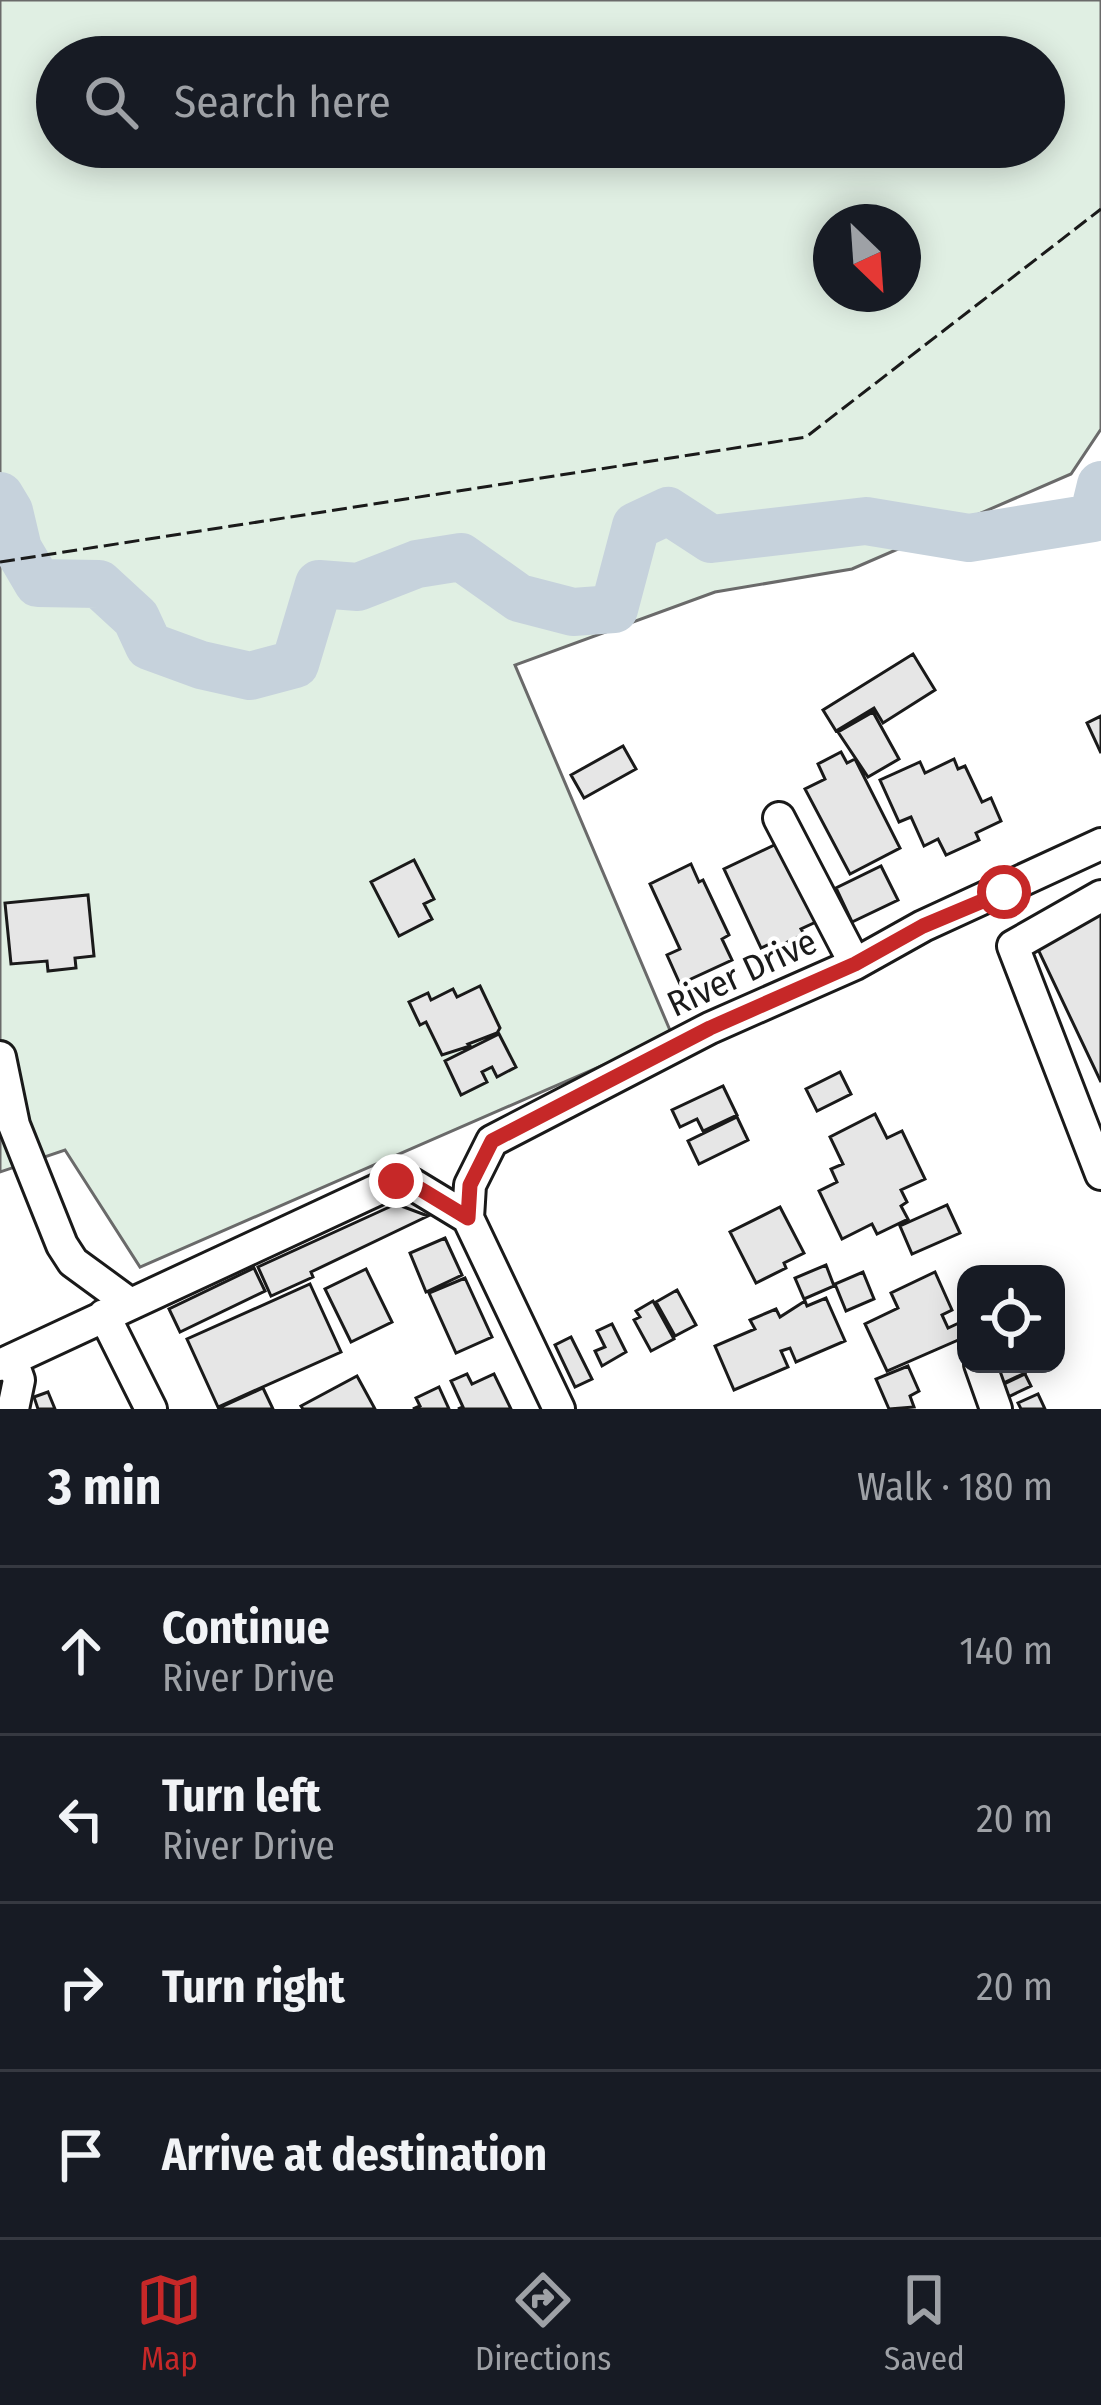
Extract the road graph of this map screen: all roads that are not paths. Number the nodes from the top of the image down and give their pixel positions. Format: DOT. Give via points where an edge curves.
graph roads {
  1 [pos="778,818"];
  2 [pos="1101,844"];
  3 [pos="1101,896"];
  4 [pos="855,964"];
  5 [pos="0,1057"];
  6 [pos="7,1125"];
  7 [pos="1101,1174"];
  8 [pos="468,1218"];
  9 [pos="117,1309"];
  10 [pos="6,1363"];
  11 [pos="983,1373"];
  12 [pos="13,1409"];
  13 [pos="151,1409"];
  14 [pos="559,1409"];
  15 [pos="997,1409"];
  16 [pos="1013,1409"];
  1 -- 4 [label="street"];
  2 -- 4 [label="street, River Drive"];
  3 -- 7 [label="street" via="1013,946"];
  4 -- 8 [label="street, River Drive" via="710,1028 492,1141 470,1185"];
  5 -- 6 [label="street"];
  6 -- 9 [label="street" via="66,1253"];
  8 -- 9 [label="street" via="396,1181"];
  8 -- 14 [label="street"];
  9 -- 10 [label="street"];
  9 -- 13 [label="street"];
  10 -- 12 [label="street" via="20,1380"];
  11 -- 15 [label="street"];
  15 -- 16 [label="street"];
}
